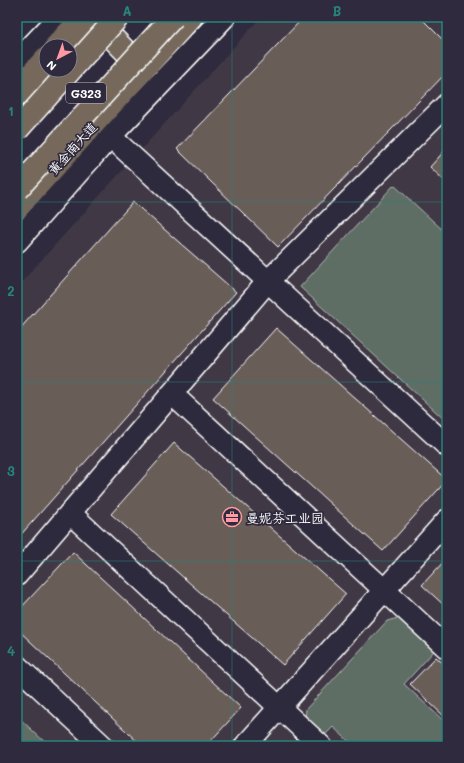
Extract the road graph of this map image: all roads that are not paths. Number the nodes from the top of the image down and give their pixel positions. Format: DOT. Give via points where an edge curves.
graph roads {
  1 [pos="60,17"];
  2 [pos="118,17"];
  3 [pos="154,17"];
  4 [pos="173,17"];
  5 [pos="191,17"];
  6 [pos="224,17"];
  7 [pos="93,18"];
  8 [pos="67,38"];
  9 [pos="78,39"];
  10 [pos="17,62"];
  11 [pos="38,67"];
  12 [pos="143,69"];
  13 [pos="44,78"];
  14 [pos="17,90"];
  15 [pos="447,104"];
  16 [pos="17,107"];
  17 [pos="17,130"];
  18 [pos="110,136"];
  19 [pos="17,170"];
  20 [pos="17,189"];
  21 [pos="17,208"];
  22 [pos="17,241"];
  23 [pos="268,281"];
  24 [pos="172,394"];
  25 [pos="447,446"];
  26 [pos="70,513"];
  27 [pos="447,520"];
  28 [pos="17,575"];
  29 [pos="384,590"];
  30 [pos="447,648"];
  31 [pos="17,666"];
  32 [pos="280,707"];
  33 [pos="103,746"];
  34 [pos="245,746"];
  35 [pos="321,746"];
  1 -- 10 [label="street"];
  2 -- 17 [label="main road, G323, bridge"];
  3 -- 19 [label="main road, G323"];
  4 -- 20 [label="main road, bridge"];
  5 -- 12 [label="main road, 黄金南大道"];
  6 -- 18 [label="street"];
  7 -- 8 [label="main road"];
  7 -- 9 [label="main road"];
  7 -- 12 [label="main road"];
  11 -- 14 [label="main road"];
  12 -- 21 [label="main road, 黄金南大道"];
  13 -- 16 [label="main road"];
  15 -- 23 [label="street"];
  18 -- 22 [label="street"];
  18 -- 23 [label="street"];
  23 -- 24 [label="street"];
  23 -- 25 [label="street"];
  24 -- 26 [label="street"];
  24 -- 29 [label="street"];
  26 -- 28 [label="street"];
  26 -- 32 [label="street"];
  27 -- 29 [label="street"];
  29 -- 30 [label="street"];
  29 -- 32 [label="street"];
  31 -- 33 [label="street"];
  32 -- 34 [label="street"];
  32 -- 35 [label="street"];
}
